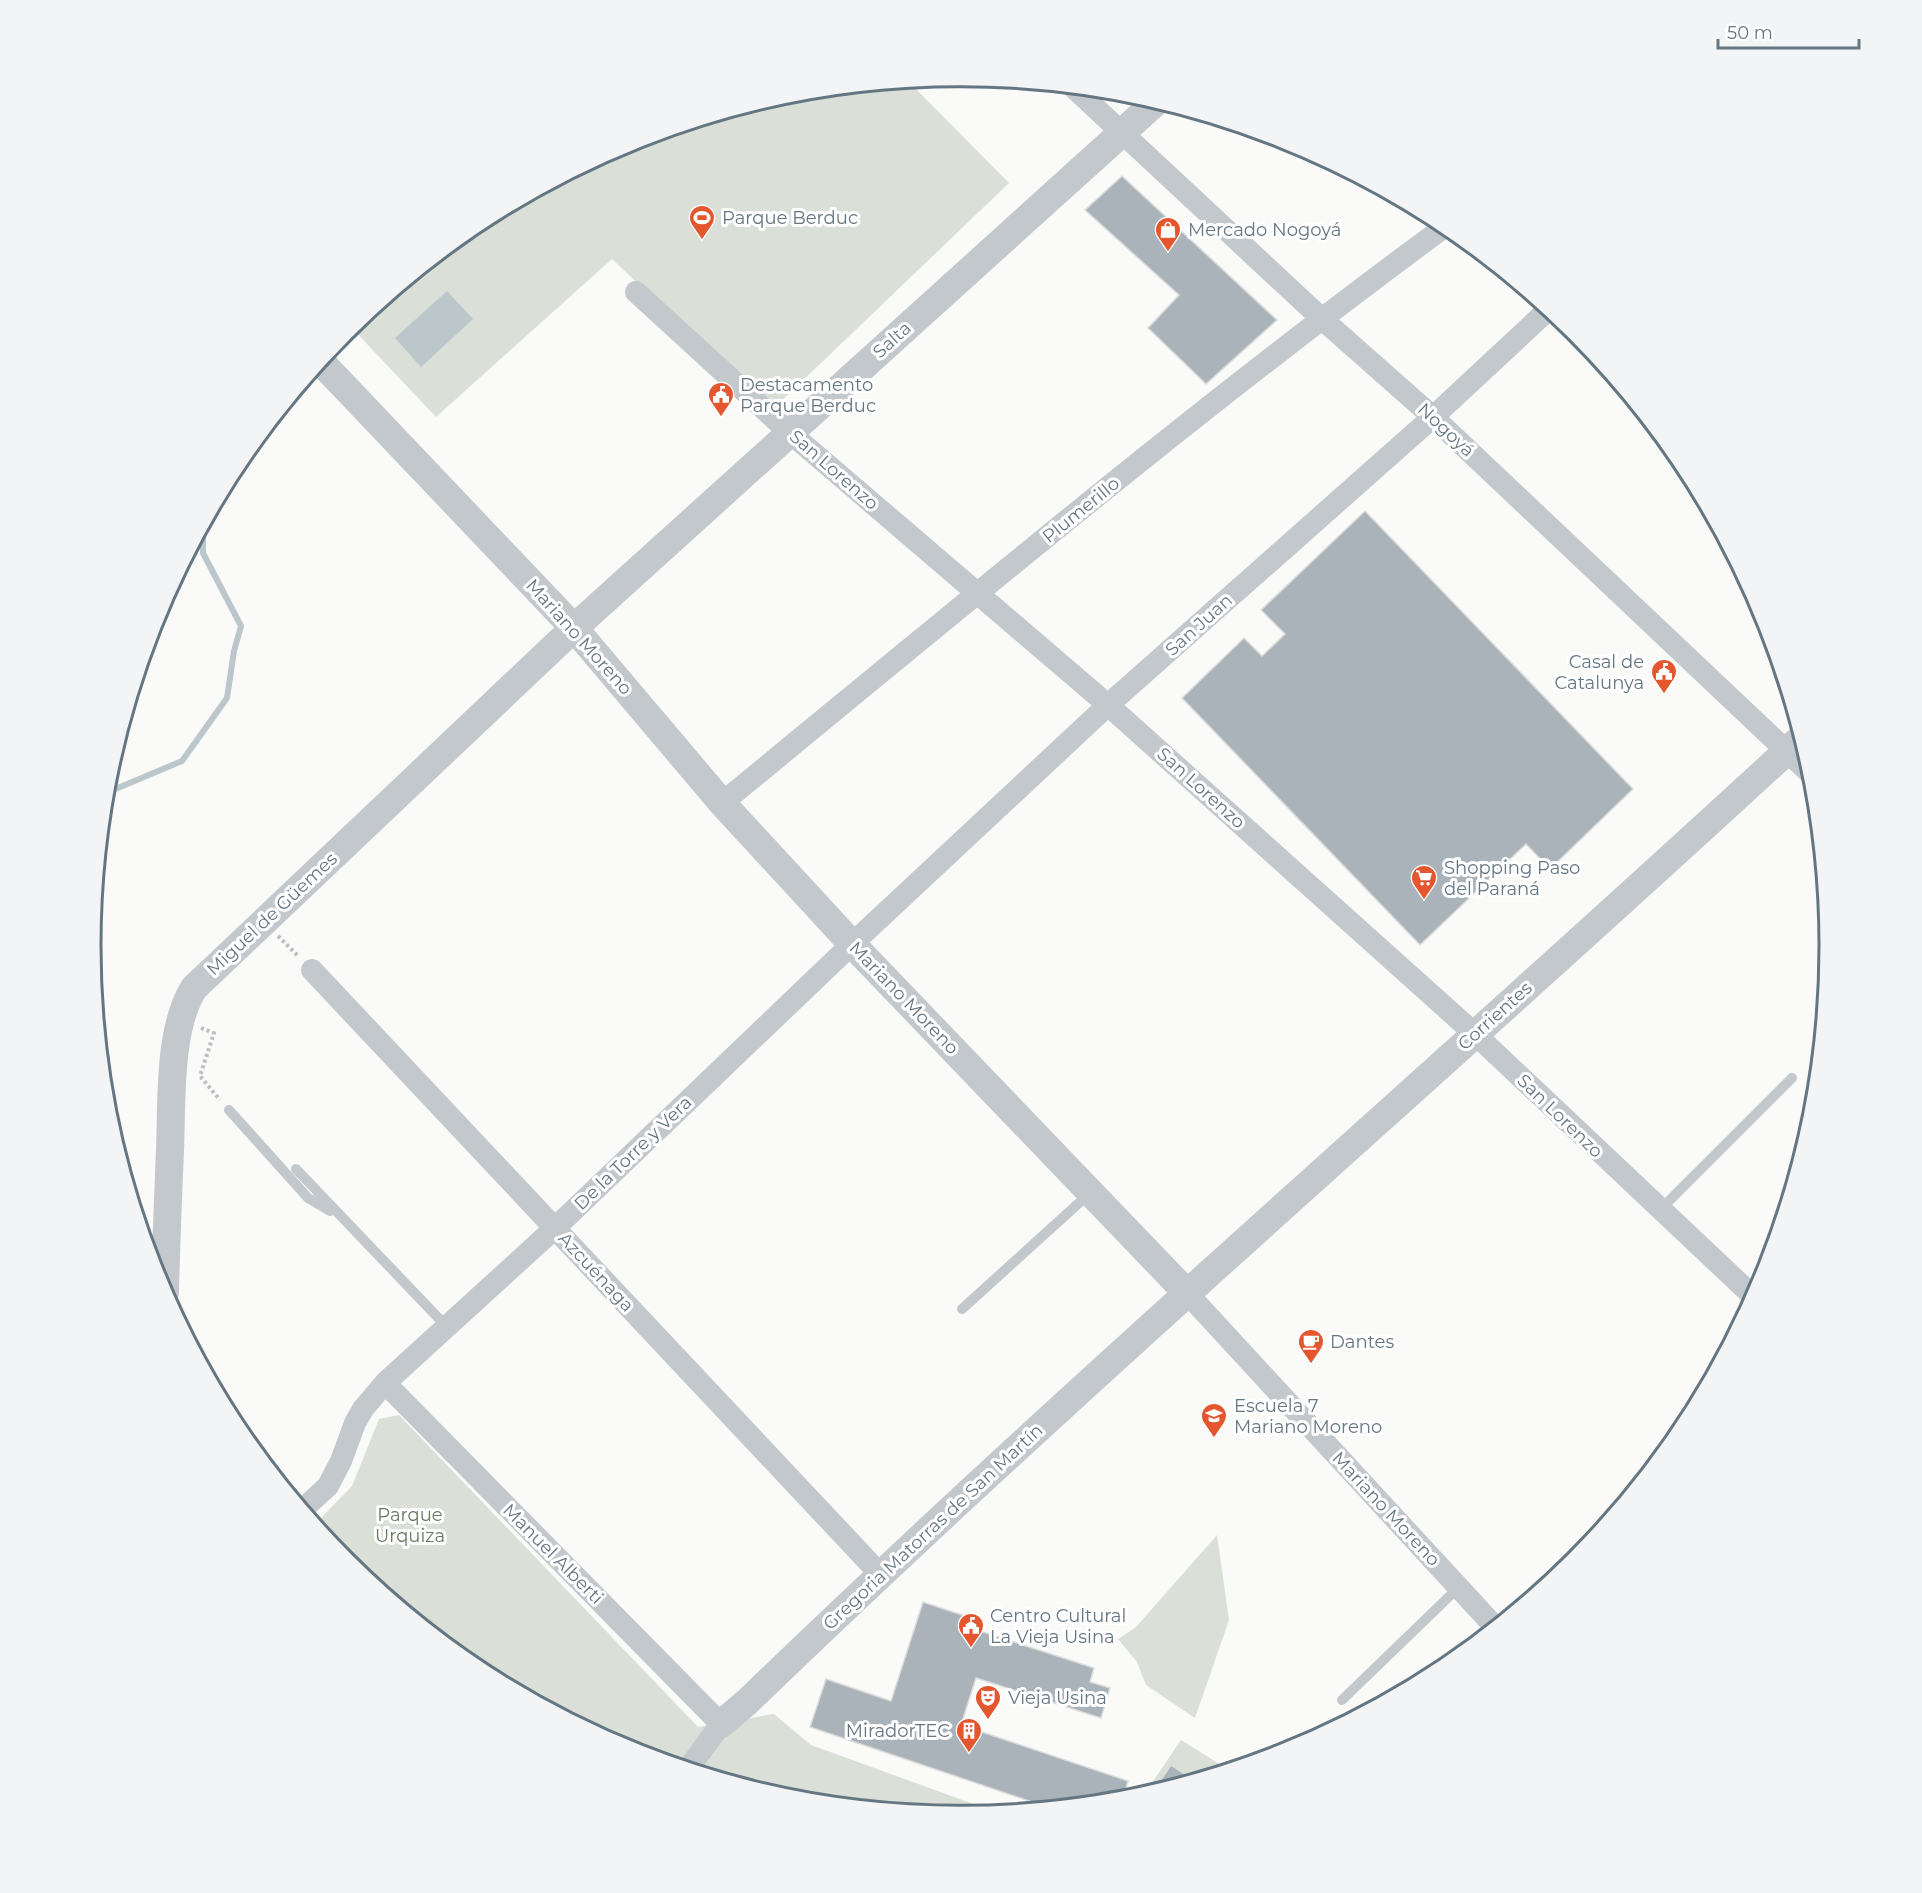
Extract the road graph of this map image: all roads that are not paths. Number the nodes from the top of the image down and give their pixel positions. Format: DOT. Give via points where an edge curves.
graph roads {
  1 [pos="1083,96"];
  2 [pos="1149,108"];
  3 [pos="1123,132"];
  4 [pos="1438,231"];
  5 [pos="636,292"];
  6 [pos="1544,315"];
  7 [pos="1321,318"];
  8 [pos="326,368"];
  9 [pos="1433,417"];
  10 [pos="789,432"];
  11 [pos="977,593"];
  12 [pos="574,628"];
  13 [pos="1108,705"];
  14 [pos="1794,744"];
  15 [pos="722,802"];
  16 [pos="852,944"];
  17 [pos="312,970"];
  18 [pos="1475,1034"];
  19 [pos="1792,1078"];
  20 [pos="229,1110"];
  21 [pos="296,1169"];
  22 [pos="1091,1193"];
  23 [pos="1660,1210"];
  24 [pos="343,1219"];
  25 [pos="555,1228"];
  26 [pos="163,1264"];
  27 [pos="1748,1291"];
  28 [pos="1187,1293"];
  29 [pos="962,1309"];
  30 [pos="447,1327"];
  31 [pos="385,1383"];
  32 [pos="308,1505"];
  33 [pos="880,1574"];
  34 [pos="1459,1587"];
  35 [pos="1491,1622"];
  36 [pos="1342,1700"];
  37 [pos="721,1724"];
  38 [pos="692,1762"];
  1 -- 3 [label="street, Nogoyá"];
  2 -- 3 [label="street, Salta"];
  3 -- 7 [label="street, Nogoyá"];
  3 -- 10 [label="street, Salta"];
  4 -- 7 [label="street, Plumerillo"];
  5 -- 10 [label="street, San Lorenzo"];
  6 -- 9 [label="street, San Juan"];
  7 -- 9 [label="street, Nogoyá"];
  7 -- 11 [label="street, Plumerillo"];
  8 -- 12 [label="street, Mariano Moreno"];
  9 -- 13 [label="street, San Juan"];
  9 -- 14 [label="street, Nogoyá"];
  10 -- 11 [label="street, San Lorenzo"];
  10 -- 12 [label="street, Salta"];
  11 -- 13 [label="street, San Lorenzo"];
  11 -- 15 [label="street, Plumerillo"];
  12 -- 15 [label="street, Mariano Moreno"];
  12 -- 26 [label="street, Miguel de Güemes" via="194,988 180,1020 173,1070"];
  13 -- 16 [label="street, San Juan"];
  13 -- 18 [label="street, San Lorenzo"];
  14 -- 18 [label="street, Corrientes"];
  15 -- 16 [label="street, Mariano Moreno"];
  16 -- 22 [label="street, Mariano Moreno"];
  16 -- 25 [label="street, De la Torre y Vera"];
  17 -- 25 [label="street, Azcuénaga"];
  18 -- 23 [label="street, San Lorenzo"];
  18 -- 28 [label="street, Corrientes"];
  19 -- 23 [label="lane"];
  20 -- 24 [label="lane" via="308,1198"];
  21 -- 24 [label="lane"];
  22 -- 28 [label="street, Mariano Moreno"];
  22 -- 29 [label="lane"];
  23 -- 27 [label="street, San Lorenzo"];
  24 -- 30 [label="lane"];
  25 -- 30 [label="street, De la Torre y Vera"];
  25 -- 33 [label="street, Azcuénaga"];
  28 -- 33 [label="street, Gregoria Matorras de San Martín"];
  28 -- 34 [label="street, Mariano Moreno"];
  30 -- 31 [label="street, De la Torre y Vera"];
  31 -- 32 [label="street, De la Torre y Vera" via="355,1423 328,1486"];
  31 -- 37 [label="street, Manuel Alberti"];
  33 -- 37 [label="street, Gregoria Matorras de San Martín"];
  34 -- 35 [label="street, Mariano Moreno"];
  34 -- 36 [label="lane"];
  37 -- 38 [label="street, Gregoria Matorras de San Martín"];
}
